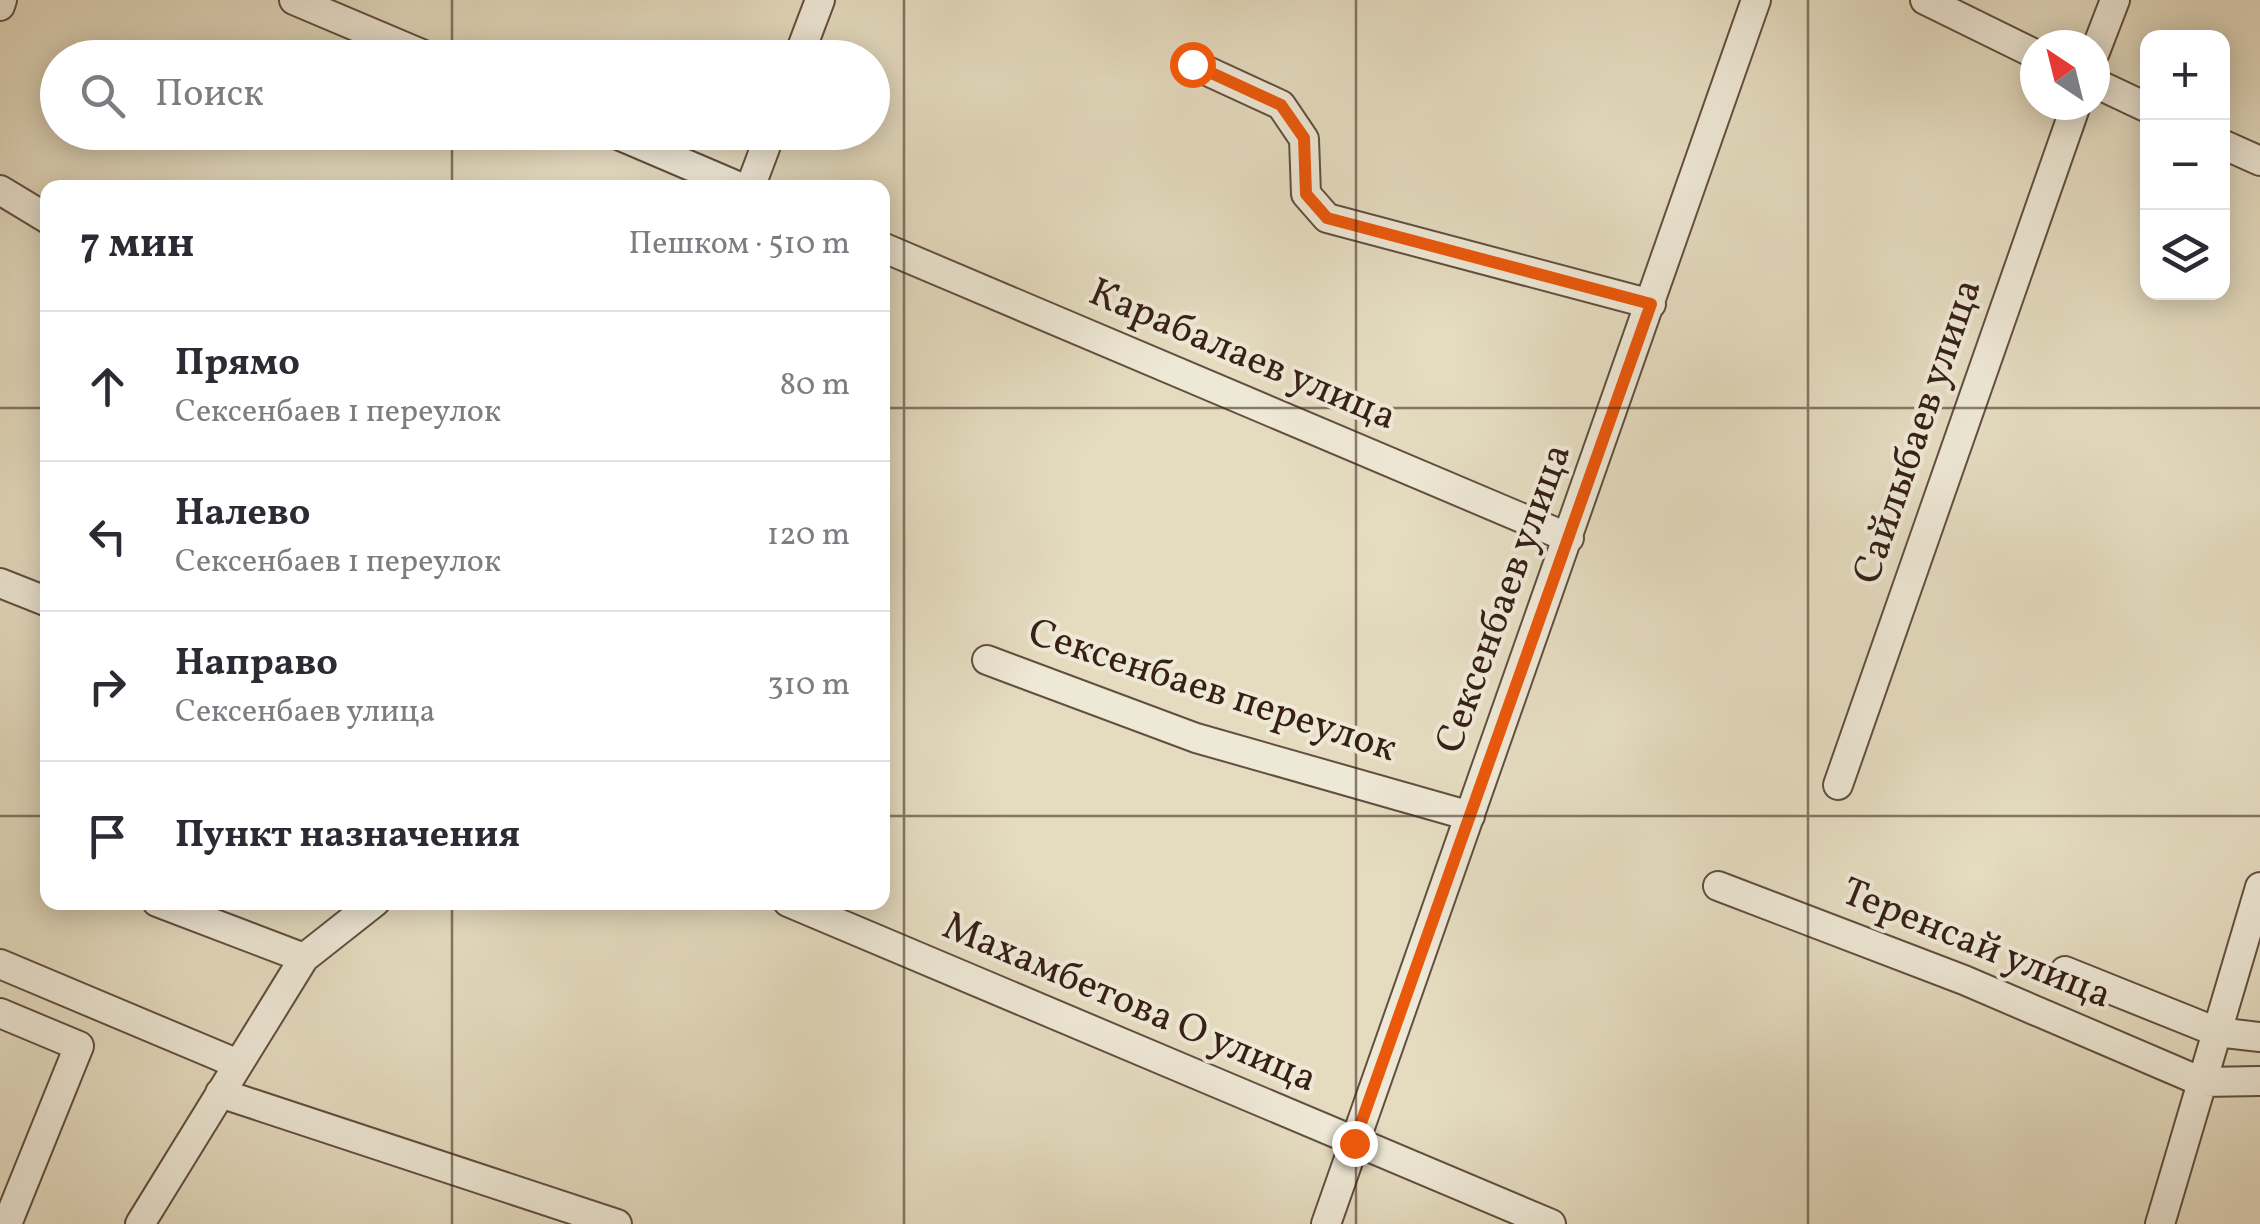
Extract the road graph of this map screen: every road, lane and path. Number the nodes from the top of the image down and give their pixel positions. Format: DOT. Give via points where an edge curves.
graph roads {
  1 [pos="294,0"];
  2 [pos="820,0"];
  3 [pos="1756,0"];
  4 [pos="1925,0"];
  5 [pos="2115,0"];
  6 [pos="2103,30"];
  7 [pos="389,40"];
  8 [pos="805,40"];
  9 [pos="2020,47"];
  10 [pos="1192,64"];
  11 [pos="2110,90"];
  12 [pos="2140,104"];
  13 [pos="2071,120"];
  14 [pos="2230,148"];
  15 [pos="653,150"];
  16 [pos="764,150"];
  17 [pos="2260,162"];
  18 [pos="723,180"];
  19 [pos="753,180"];
  20 [pos="0,190"];
  21 [pos="40,214"];
  22 [pos="890,250"];
  23 [pos="1651,304"];
  24 [pos="1569,538"];
  25 [pos="0,583"];
  26 [pos="40,599"];
  27 [pos="987,660"];
  28 [pos="1838,785"];
  29 [pos="1470,816"];
  30 [pos="1718,886"];
  31 [pos="2260,888"];
  32 [pos="178,910"];
  33 [pos="365,910"];
  34 [pos="807,910"];
  35 [pos="304,958"];
  36 [pos="0,964"];
  37 [pos="2066,970"];
  38 [pos="0,1013"];
  39 [pos="2217,1032"];
  40 [pos="2260,1037"];
  41 [pos="238,1064"];
  42 [pos="2202,1082"];
  43 [pos="2260,1082"];
  44 [pos="220,1093"];
  45 [pos="1354,1143"];
  46 [pos="7,1224"];
  47 [pos="140,1224"];
  48 [pos="618,1224"];
  49 [pos="1326,1224"];
  50 [pos="1551,1224"];
  51 [pos="2160,1224"];
  1 -- 7 [label="street"];
  2 -- 8 [label="street"];
  3 -- 23 [label="street, Сексенбаев улица"];
  4 -- 9 [label="street"];
  5 -- 6 [label="street"];
  10 -- 23 [label="street" via="1281,105 1304,138 1306,194 1327,218"];
  11 -- 12 [label="street"];
  13 -- 28 [label="street, Сайлыбаев улица"];
  14 -- 17 [label="street"];
  15 -- 18 [label="street"];
  16 -- 19 [label="street"];
  20 -- 21 [label="street"];
  22 -- 24 [label="street, Карабалаев улица"];
  23 -- 24 [label="street, Сексенбаев улица"];
  24 -- 29 [label="street, Сексенбаев улица"];
  25 -- 26 [label="street"];
  27 -- 29 [label="street, Сексенбаев переулок" via="1196,738"];
  29 -- 45 [label="street, Сексенбаев улица"];
  30 -- 42 [label="street, Теренсай улица" via="1964,980"];
  31 -- 39 [label="street"];
  32 -- 35 [label="street"];
  33 -- 35 [label="street"];
  34 -- 45 [label="street, Махамбетова О улица"];
  35 -- 41 [label="street"];
  36 -- 41 [label="street"];
  37 -- 39 [label="street, Теренсай улица"];
  38 -- 46 [label="street" via="79,1046"];
  39 -- 40 [label="street, Теренсай улица"];
  39 -- 42 [label="street"];
  41 -- 44 [label="street"];
  42 -- 43 [label="street"];
  42 -- 51 [label="street"];
  44 -- 47 [label="street"];
  44 -- 48 [label="street"];
  45 -- 49 [label="street, Сексенбаев улица"];
  45 -- 50 [label="street, Махамбетова О улица"];
}
